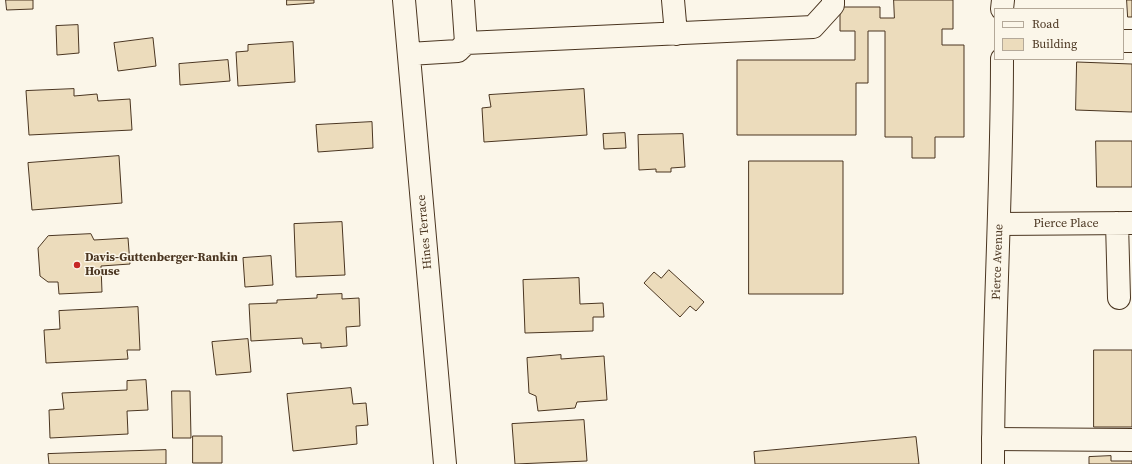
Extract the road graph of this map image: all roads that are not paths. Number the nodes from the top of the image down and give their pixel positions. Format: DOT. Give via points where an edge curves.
graph roads {
  1 [pos="404,0"];
  2 [pos="463,0"];
  3 [pos="673,0"];
  4 [pos="833,0"];
  5 [pos="676,34"];
  6 [pos="466,43"];
  7 [pos="409,54"];
  8 [pos="1002,60"];
  9 [pos="1125,223"];
  10 [pos="999,224"];
  11 [pos="1119,298"];
  12 [pos="993,439"];
  13 [pos="1132,440"];
  14 [pos="445,464"];
  15 [pos="993,464"];
  1 -- 7 [label="street, Hines Terrace"];
  2 -- 6 [label="street"];
  3 -- 5 [label="street"];
  4 -- 5 [label="street" via="833,5 813,27"];
  5 -- 6 [label="street"];
  6 -- 7 [label="street" via="458,51"];
  7 -- 14 [label="street, Hines Terrace"];
  8 -- 10 [label="street, Pierce Avenue"];
  9 -- 10 [label="street, Pierce Place"];
  9 -- 11 [label="street"];
  10 -- 12 [label="street, Pierce Avenue"];
  12 -- 13 [label="street"];
  12 -- 15 [label="street, Pierce Avenue"];
}
